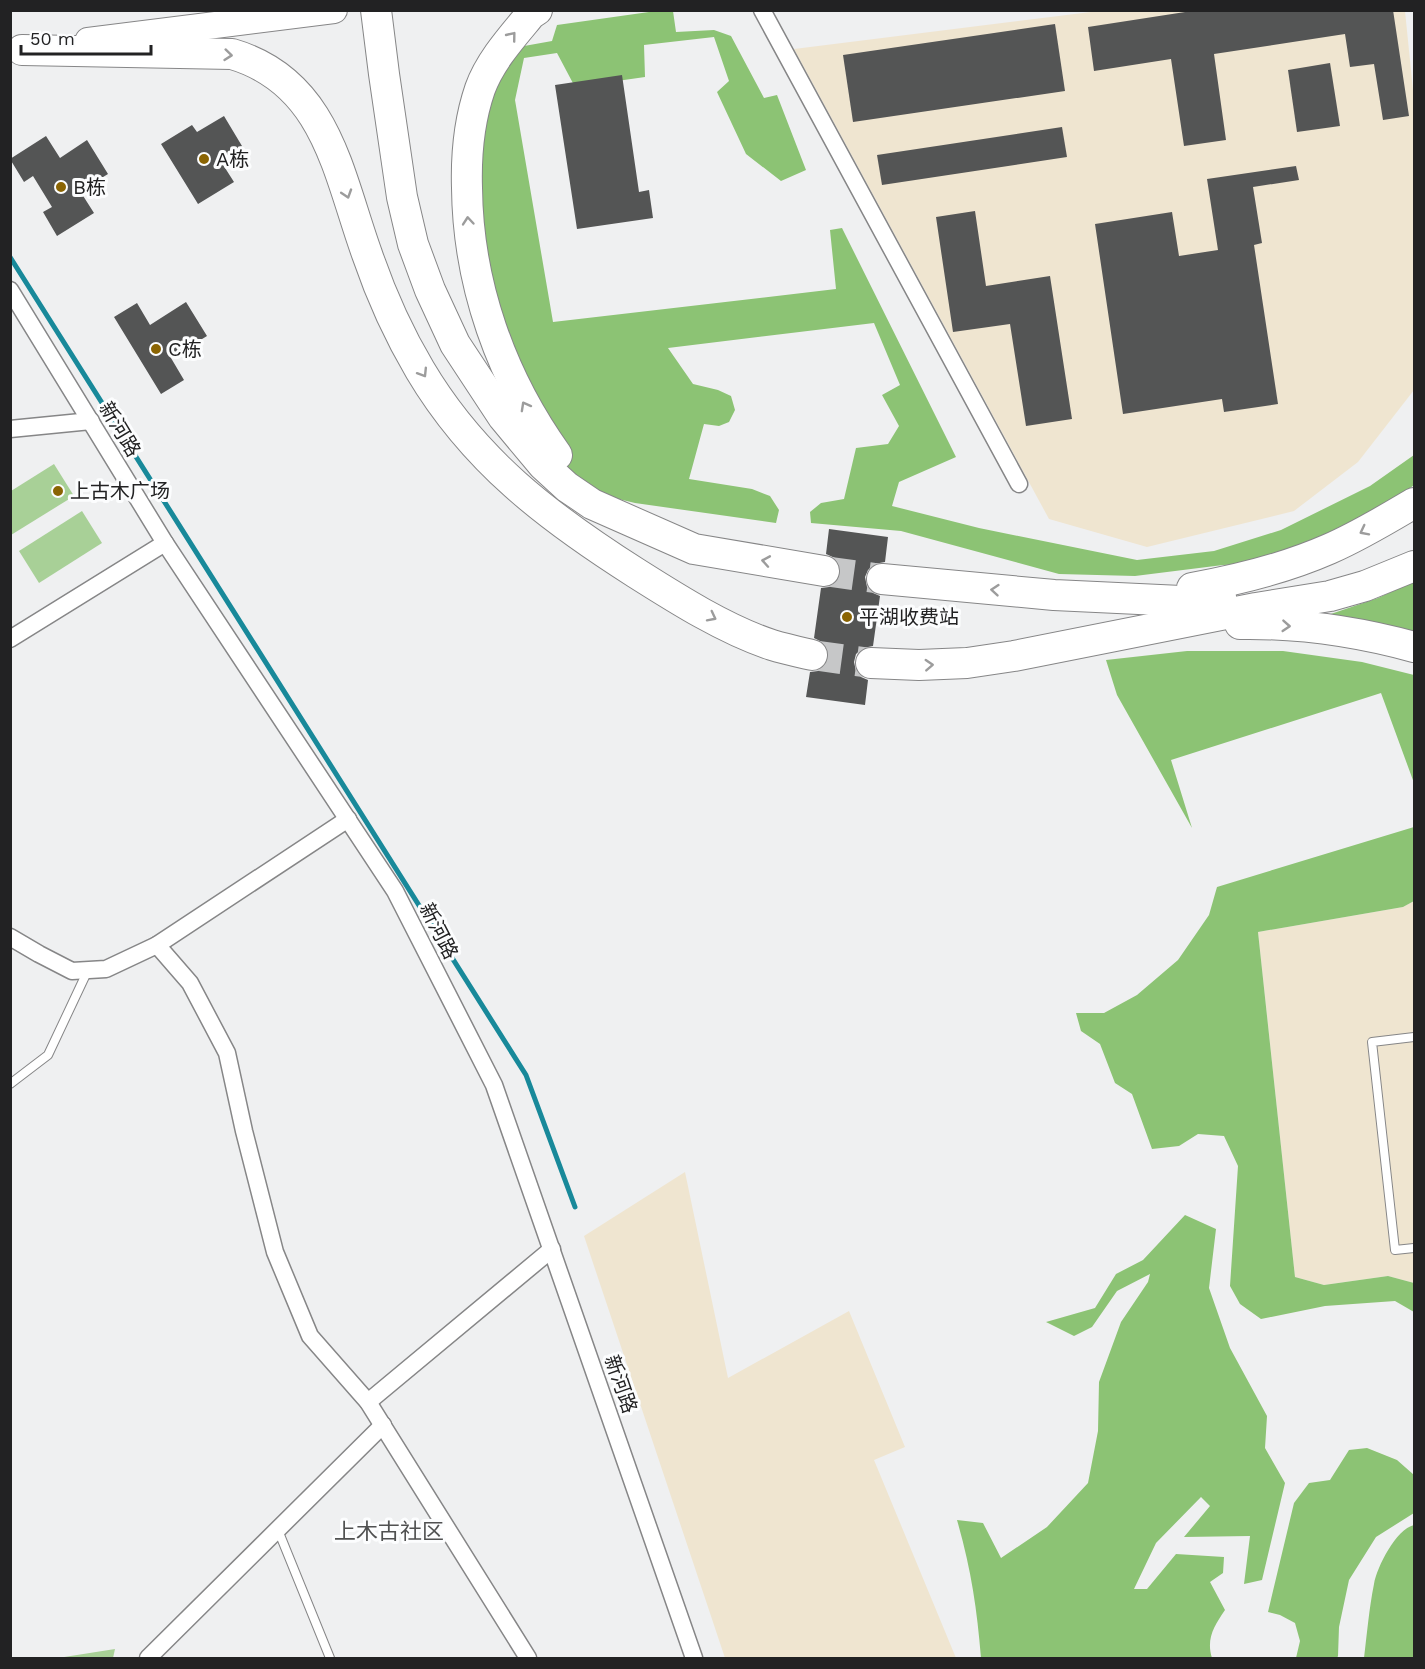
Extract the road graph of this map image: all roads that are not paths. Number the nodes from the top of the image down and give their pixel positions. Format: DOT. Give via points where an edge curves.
graph roads {
  1 [pos="334,10"];
  2 [pos="358,10"];
  3 [pos="376,10"];
  4 [pos="537,10"];
  5 [pos="762,10"];
  6 [pos="16,50"];
  7 [pos="374,75"];
  8 [pos="10,290"];
  9 [pos="91,421"];
  10 [pos="10,429"];
  11 [pos="1019,483"];
  12 [pos="1414,503"];
  13 [pos="165,543"];
  14 [pos="694,549"];
  15 [pos="1414,549"];
  16 [pos="1414,566"];
  17 [pos="824,571"];
  18 [pos="882,579"];
  19 [pos="1054,595"];
  20 [pos="684,603"];
  21 [pos="10,639"];
  22 [pos="1062,646"];
  23 [pos="1414,647"];
  24 [pos="812,655"];
  25 [pos="871,663"];
  26 [pos="348,819"];
  27 [pos="10,937"];
  28 [pos="157,945"];
  29 [pos="88,970"];
  30 [pos="1414,1037"];
  31 [pos="10,1084"];
  32 [pos="1414,1248"];
  33 [pos="552,1249"];
  34 [pos="368,1402"];
  35 [pos="383,1425"];
  36 [pos="278,1530"];
  37 [pos="148,1659"];
  38 [pos="330,1659"];
  39 [pos="528,1659"];
  40 [pos="694,1659"];
  1 -- 6 [label="main road"];
  2 -- 7 [label="highway"];
  3 -- 7 [label="highway"];
  14 -- 4 [label="highway, one-way" via="618,510 563,464 537,428 515,387 495,341 480,291 467,209 470,127 481,88 502,49"];
  5 -- 11 [label="street"];
  6 -- 20 [label="highway, one-way" via="232,54 253,60 275,74 312,111 329,140 389,313 421,370 471,441 540,507"];
  7 -- 14 [label="highway" via="413,244 451,335 481,384 543,465 567,487 592,504"];
  7 -- 20 [label="highway" via="384,200 395,249 412,297 439,353 488,429 530,478"];
  8 -- 9 [label="street, 新河路"];
  9 -- 10 [label="street"];
  9 -- 13 [label="street, 新河路"];
  12 -- 19 [label="highway, one-way" via="1328,549 1220,583 1178,590"];
  13 -- 21 [label="street"];
  13 -- 26 [label="street, 新河路"];
  17 -- 14 [label="highway, one-way"];
  15 -- 19 [label="highway" via="1327,582 1244,594 1181,602"];
  16 -- 22 [label="highway" via="1330,596"];
  19 -- 18 [label="highway, one-way"];
  20 -- 24 [label="highway, one-way" via="771,645"];
  22 -- 23 [label="highway, one-way" via="1207,625 1244,624 1288,625"];
  25 -- 22 [label="highway, one-way" via="967,663"];
  26 -- 28 [label="street"];
  26 -- 33 [label="street, 新河路" via="395,891 494,1085"];
  27 -- 29 [label="street" via="72,971"];
  28 -- 29 [label="street" via="106,969"];
  28 -- 34 [label="street" via="190,983 227,1053 275,1252 310,1336"];
  29 -- 31 [label="lane" via="48,1055"];
  30 -- 32 [label="lane" via="1372,1042 1395,1250"];
  33 -- 34 [label="street"];
  33 -- 40 [label="street, 新河路"];
  34 -- 35 [label="street"];
  35 -- 36 [label="street"];
  35 -- 39 [label="street"];
  36 -- 37 [label="street"];
  36 -- 38 [label="lane"];
}
